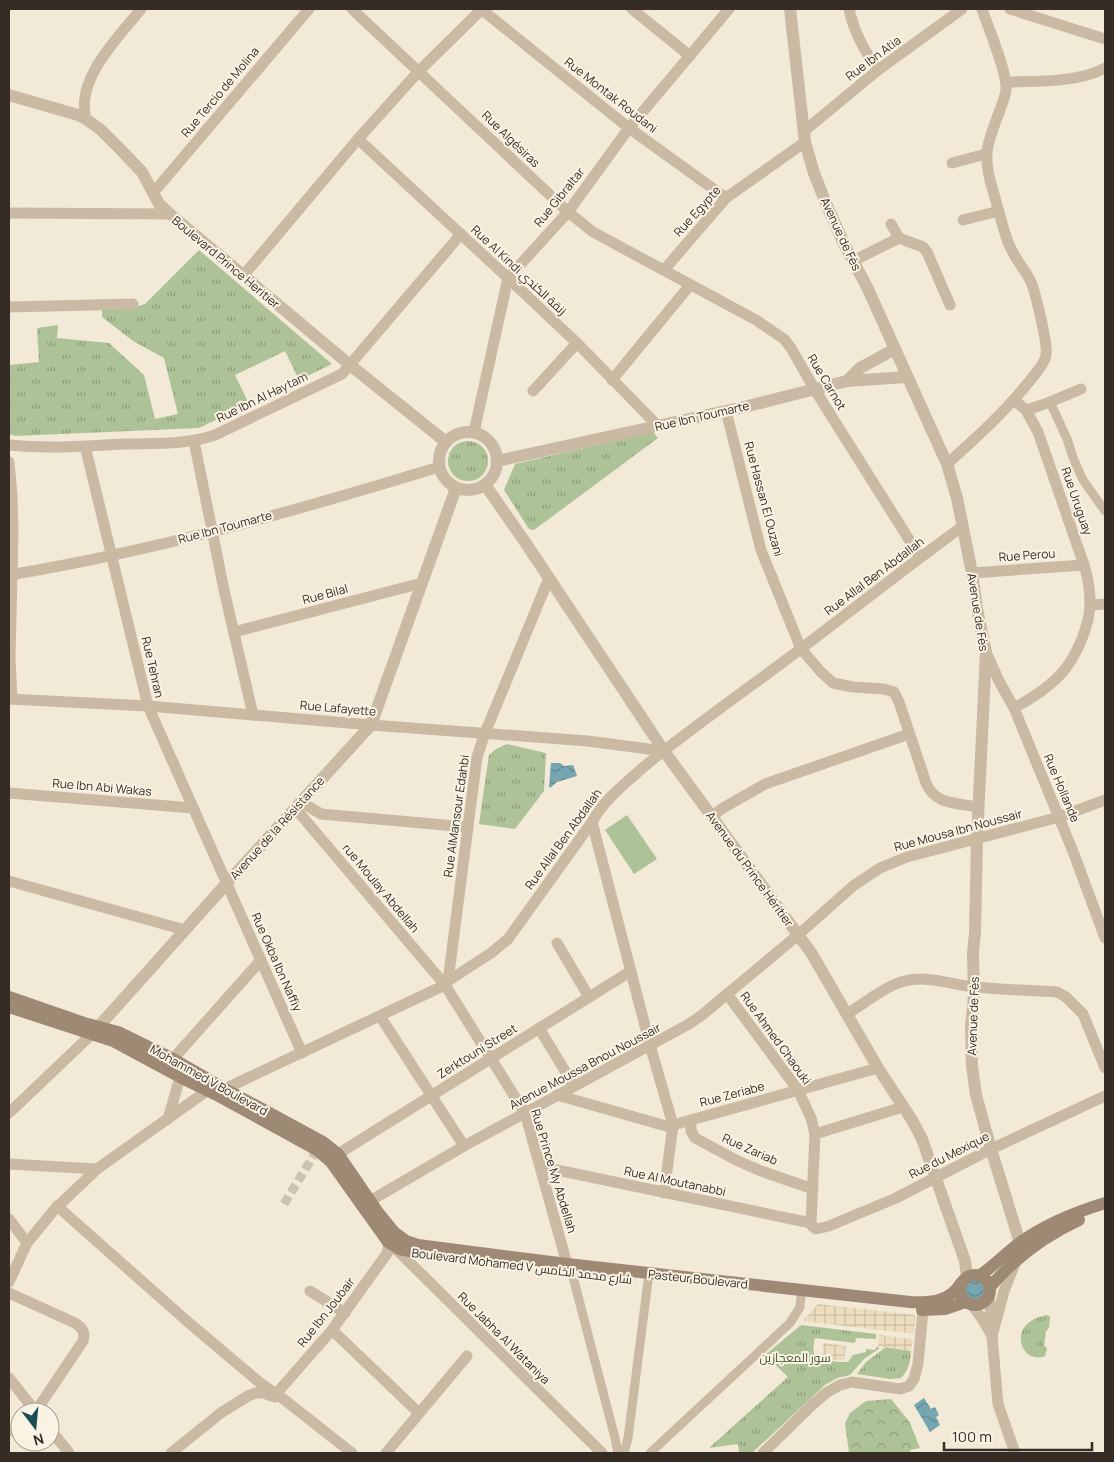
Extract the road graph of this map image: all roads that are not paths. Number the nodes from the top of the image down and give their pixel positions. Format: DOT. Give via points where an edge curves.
graph roads {
  1 [pos="141,9"];
  2 [pos="309,9"];
  3 [pos="352,9"];
  4 [pos="482,9"];
  5 [pos="632,9"];
  6 [pos="729,9"];
  7 [pos="790,9"];
  8 [pos="849,9"];
  9 [pos="962,9"];
  10 [pos="982,9"];
  11 [pos="1010,9"];
  12 [pos="1105,39"];
  13 [pos="690,56"];
  14 [pos="1105,68"];
  15 [pos="878,70"];
  16 [pos="419,71"];
  17 [pos="1006,82"];
  18 [pos="9,94"];
  19 [pos="86,118"];
  20 [pos="629,128"];
  21 [pos="804,137"];
  22 [pos="358,139"];
  23 [pos="986,154"];
  24 [pos="952,163"];
  25 [pos="152,193"];
  26 [pos="726,198"];
  27 [pos="998,211"];
  28 [pos="568,212"];
  29 [pos="9,213"];
  30 [pos="170,214"];
  31 [pos="963,220"];
  32 [pos="892,224"];
  33 [pos="461,234"];
  34 [pos="899,238"];
  35 [pos="853,261"];
  36 [pos="664,270"];
  37 [pos="243,276"];
  38 [pos="508,278"];
  39 [pos="690,285"];
  40 [pos="133,304"];
  41 [pos="950,305"];
  42 [pos="9,307"];
  43 [pos="577,343"];
  44 [pos="895,350"];
  45 [pos="350,365"];
  46 [pos="908,376"];
  47 [pos="612,380"];
  48 [pos="847,381"];
  49 [pos="1081,389"];
  50 [pos="815,390"];
  51 [pos="533,391"];
  52 [pos="1014,400"];
  53 [pos="1050,402"];
  54 [pos="1026,410"];
  55 [pos="726,411"];
  56 [pos="658,426"];
  57 [pos="474,432"];
  58 [pos="194,441"];
  59 [pos="446,442"];
  60 [pos="9,445"];
  61 [pos="85,446"];
  62 [pos="497,461"];
  63 [pos="9,462"];
  64 [pos="947,464"];
  65 [pos="439,468"];
  66 [pos="486,486"];
  67 [pos="456,488"];
  68 [pos="1105,511"];
  69 [pos="963,526"];
  70 [pos="212,532"];
  71 [pos="112,555"];
  72 [pos="920,557"];
  73 [pos="1084,565"];
  74 [pos="972,573"];
  75 [pos="11,575"];
  76 [pos="549,578"];
  77 [pos="422,582"];
  78 [pos="1105,604"];
  79 [pos="1090,605"];
  80 [pos="234,632"];
  81 [pos="801,649"];
  82 [pos="986,652"];
  83 [pos="10,699"];
  84 [pos="148,706"];
  85 [pos="1014,708"];
  86 [pos="254,715"];
  87 [pos="371,725"];
  88 [pos="485,734"];
  89 [pos="909,734"];
  90 [pos="664,750"];
  91 [pos="9,793"];
  92 [pos="1105,800"];
  93 [pos="298,805"];
  94 [pos="978,807"];
  95 [pos="193,808"];
  96 [pos="712,816"];
  97 [pos="1059,817"];
  98 [pos="592,822"];
  99 [pos="468,828"];
  100 [pos="977,839"];
  101 [pos="9,881"];
  102 [pos="227,883"];
  103 [pos="185,930"];
  104 [pos="798,935"];
  105 [pos="1105,938"];
  106 [pos="557,943"];
  107 [pos="261,960"];
  108 [pos="631,970"];
  109 [pos="447,983"];
  110 [pos="974,987"];
  111 [pos="727,994"];
  112 [pos="9,997"];
  113 [pos="588,997"];
  114 [pos="9,1007"];
  115 [pos="847,1014"];
  116 [pos="380,1016"];
  117 [pos="539,1028"];
  118 [pos="96,1030"];
  119 [pos="650,1045"];
  120 [pos="302,1053"];
  121 [pos="173,1059"];
  122 [pos="490,1059"];
  123 [pos="878,1068"];
  124 [pos="1105,1068"];
  125 [pos="180,1077"];
  126 [pos="574,1086"];
  127 [pos="798,1090"];
  128 [pos="216,1091"];
  129 [pos="432,1095"];
  130 [pos="557,1096"];
  131 [pos="1105,1096"];
  132 [pos="903,1107"];
  133 [pos="9,1113"];
  134 [pos="525,1113"];
  135 [pos="168,1118"];
  136 [pos="691,1120"];
  137 [pos="673,1126"];
  138 [pos="815,1134"];
  139 [pos="464,1146"];
  140 [pos="991,1149"];
  141 [pos="338,1154"];
  142 [pos="538,1158"];
  143 [pos="9,1164"];
  144 [pos="97,1169"];
  145 [pos="936,1177"];
  146 [pos="813,1189"];
  147 [pos="664,1193"];
  148 [pos="366,1203"];
  149 [pos="1105,1203"];
  150 [pos="57,1206"];
  151 [pos="1105,1210"];
  152 [pos="9,1219"];
  153 [pos="811,1220"];
  154 [pos="388,1242"];
  155 [pos="27,1243"];
  156 [pos="1020,1243"];
  157 [pos="1016,1260"];
  158 [pos="567,1264"];
  159 [pos="573,1277"];
  160 [pos="969,1279"];
  161 [pos="648,1281"];
  162 [pos="9,1282"];
  163 [pos="310,1290"];
  164 [pos="989,1290"];
  165 [pos="9,1293"];
  166 [pos="801,1297"];
  167 [pos="968,1303"];
  168 [pos="929,1310"];
  169 [pos="345,1314"];
  170 [pos="332,1330"];
  171 [pos="992,1336"];
  172 [pos="467,1356"];
  173 [pos="9,1378"];
  174 [pos="13,1389"];
  175 [pos="276,1394"];
  176 [pos="286,1401"];
  177 [pos="26,1402"];
  178 [pos="42,1402"];
  179 [pos="418,1413"];
  180 [pos="171,1453"];
  181 [pos="352,1453"];
  182 [pos="386,1453"];
  183 [pos="602,1453"];
  184 [pos="618,1453"];
  185 [pos="624,1453"];
  186 [pos="650,1453"];
  187 [pos="763,1453"];
  188 [pos="1015,1453"];
  1 -- 19 [label="street" via="90,78 83,105"];
  2 -- 25 [label="street, Rue Tercio de Molina"];
  3 -- 16 [label="street, Rue Algésiras"];
  4 -- 16 [label="street"];
  4 -- 20 [label="street, Rue Montak Roudani"];
  5 -- 13 [label="street"];
  6 -- 13 [label="street, Rue Gibraltar"];
  7 -- 21 [label="street, Avenue de Fès"];
  8 -- 15 [label="street" via="861,46"];
  9 -- 15 [label="street, Rue Ibn Atia"];
  10 -- 17 [label="street"];
  11 -- 12 [label="street"];
  13 -- 20 [label="street, Rue Gibraltar"];
  14 -- 17 [label="street" via="1070,78"];
  15 -- 21 [label="street, Rue Ibn Atia"];
  16 -- 22 [label="street"];
  16 -- 28 [label="street, Rue Algésiras"];
  17 -- 23 [label="street" via="1005,96"];
  18 -- 19 [label="street, Boulevard Prince Heritier"];
  19 -- 25 [label="street, Boulevard Prince Heritier" via="142,172"];
  20 -- 26 [label="street, Rue Montak Roudani"];
  20 -- 28 [label="street, Rue Gibraltar"];
  21 -- 26 [label="street, Rue Egypte"];
  21 -- 35 [label="street, Avenue de Fès" via="825,201"];
  22 -- 33 [label="street, Rue Al Kindi زنقة الكندي"];
  22 -- 37 [label="street"];
  23 -- 24 [label="street"];
  23 -- 27 [label="street"];
  25 -- 30 [label="street, Boulevard Prince Heritier"];
  26 -- 36 [label="street, Rue Egypte"];
  27 -- 31 [label="street"];
  27 -- 52 [label="street" via="1008,242 1033,288 1045,340 1046,356"];
  28 -- 36 [label="street, Rue Algésiras" via="593,232"];
  28 -- 38 [label="street, Rue Gibraltar"];
  29 -- 30 [label="street"];
  30 -- 37 [label="street, Boulevard Prince Heritier"];
  32 -- 34 [label="street"];
  33 -- 38 [label="street, Rue Al Kindi زنقة الكندي"];
  33 -- 45 [label="street, Rue Ibn Al Haytam"];
  34 -- 35 [label="street"];
  34 -- 41 [label="street" via="928,252"];
  35 -- 44 [label="street, Avenue de Fès"];
  36 -- 39 [label="street, Rue Carnot"];
  37 -- 45 [label="street, Boulevard Prince Heritier"];
  38 -- 43 [label="street, Rue Al Kindi زنقة الكندي"];
  38 -- 57 [label="street, Rue Gibraltar"];
  39 -- 47 [label="street"];
  39 -- 50 [label="street, Rue Carnot" via="782,337"];
  40 -- 42 [label="street"];
  43 -- 47 [label="street, Rue Al Kindi زنقة الكندي"];
  43 -- 51 [label="street"];
  44 -- 46 [label="street, Avenue de Fès"];
  44 -- 48 [label="street" via="860,368"];
  45 -- 58 [label="street, Rue Ibn Al Haytam" via="342,374"];
  45 -- 59 [label="street, Boulevard Prince Heritier"];
  46 -- 48 [label="street, Rue Ibn Toumarte"];
  46 -- 64 [label="street, Avenue de Fès"];
  47 -- 56 [label="street, Rue Al Kindi زنقة الكندي"];
  48 -- 50 [label="street, Rue Ibn Toumarte"];
  49 -- 53 [label="street"];
  50 -- 55 [label="street, Rue Ibn Toumarte"];
  50 -- 72 [label="street, Rue Carnot"];
  52 -- 54 [label="street, Rue Uruguay"];
  52 -- 64 [label="street"];
  53 -- 54 [label="street"];
  53 -- 68 [label="street" via="1083,480"];
  54 -- 73 [label="street, Rue Uruguay" via="1044,447"];
  55 -- 56 [label="street, Rue Ibn Toumarte"];
  55 -- 81 [label="street, Rue Hassan El Ouzani" via="761,550"];
  56 -- 62 [label="street, Rue Ibn Toumarte"];
  57 -- 59 [label="street" via="454,435"];
  57 -- 62 [label="street" via="491,442"];
  58 -- 61 [label="street, Rue Ibn Al Haytam"];
  58 -- 70 [label="street"];
  59 -- 65 [label="street" via="440,453"];
  60 -- 61 [label="street, Rue Ibn Al Haytam"];
  61 -- 71 [label="street, Rue Tehran"];
  62 -- 66 [label="street" via="496,471"];
  63 -- 75 [label="street"];
  64 -- 69 [label="street, Avenue de Fès"];
  65 -- 67 [label="street" via="442,476"];
  65 -- 70 [label="street, Rue Ibn Toumarte"];
  66 -- 67 [label="street" via="474,490"];
  66 -- 76 [label="street, Avenue du Prince Héritier"];
  67 -- 77 [label="street, Avenue de la Résistance"];
  69 -- 72 [label="street, Rue Allal Ben Abdallah"];
  69 -- 74 [label="street, Avenue de Fès"];
  70 -- 71 [label="street, Rue Ibn Toumarte"];
  70 -- 80 [label="street"];
  71 -- 75 [label="street, Rue Ibn Toumarte"];
  71 -- 84 [label="street, Rue Tehran"];
  72 -- 81 [label="street, Rue Allal Ben Abdallah"];
  73 -- 74 [label="street, Rue Perou"];
  73 -- 79 [label="street, Rue Uruguay"];
  74 -- 82 [label="street, Avenue de Fès"];
  75 -- 83 [label="street"];
  76 -- 88 [label="street, Rue AlMansour Edahbi"];
  76 -- 90 [label="street, Avenue du Prince Héritier"];
  77 -- 80 [label="street, Rue Bilal"];
  77 -- 87 [label="street, Avenue de la Résistance"];
  78 -- 79 [label="street"];
  79 -- 85 [label="street, Rue Uruguay" via="1080,642 1068,667 1042,691"];
  80 -- 86 [label="street"];
  81 -- 89 [label="street, Rue Hassan El Ouzani" via="833,683 894,692"];
  81 -- 90 [label="street, Rue Allal Ben Abdallah"];
  82 -- 85 [label="street, Rue Hollande"];
  82 -- 94 [label="street, Avenue de Fès"];
  83 -- 84 [label="street, Rue Lafayette"];
  84 -- 86 [label="street, Rue Lafayette"];
  84 -- 95 [label="street, Rue Tehran"];
  85 -- 97 [label="street, Rue Hollande"];
  86 -- 87 [label="street, Rue Lafayette"];
  87 -- 88 [label="street, Rue Lafayette"];
  87 -- 93 [label="street, Avenue de la Résistance"];
  88 -- 90 [label="street, Rue Lafayette"];
  88 -- 99 [label="street, Rue AlMansour Edahbi" via="477,757"];
  89 -- 94 [label="street" via="933,795 941,800"];
  89 -- 96 [label="street" via="765,784"];
  90 -- 96 [label="street, Avenue du Prince Héritier"];
  90 -- 98 [label="street, Rue Allal Ben Abdallah" via="617,790"];
  91 -- 95 [label="street, Rue Ibn Abi Wakas"];
  92 -- 97 [label="street, Rue Mousa Ibn Noussair"];
  93 -- 99 [label="street" via="321,814"];
  93 -- 102 [label="street, Avenue de la Résistance"];
  93 -- 109 [label="street, rue Moulay Abdellah"];
  94 -- 100 [label="street, Avenue de Fès"];
  95 -- 102 [label="street, Rue Tehran"];
  96 -- 104 [label="street, Avenue du Prince Héritier"];
  97 -- 100 [label="street, Rue Mousa Ibn Noussair"];
  97 -- 105 [label="street, Rue Hollande"];
  98 -- 108 [label="street"];
  98 -- 109 [label="street, Rue Allal Ben Abdallah" via="508,939"];
  99 -- 109 [label="street, Rue AlMansour Edahbi"];
  100 -- 104 [label="street, Rue Mousa Ibn Noussair" via="907,856 880,868 853,886"];
  100 -- 110 [label="street, Avenue de Fès"];
  101 -- 103 [label="street"];
  102 -- 103 [label="street, Avenue de la Résistance"];
  102 -- 107 [label="street, Rue Okba Ibn Naffiy"];
  103 -- 118 [label="street, Avenue de la Résistance"];
  104 -- 111 [label="street, Avenue Moussa Bnou Noussair"];
  104 -- 115 [label="street, Avenue du Prince Héritier"];
  106 -- 113 [label="street"];
  107 -- 120 [label="street, Rue Okba Ibn Naffiy"];
  107 -- 121 [label="street"];
  108 -- 113 [label="street, Zerktouni Street"];
  108 -- 119 [label="street"];
  109 -- 116 [label="street, Rue Allal Ben Abdallah"];
  109 -- 122 [label="street, Rue Prince My Abdellah"];
  110 -- 115 [label="street" via="926,978 913,979 890,987"];
  110 -- 124 [label="street" via="1056,992 1066,997 1084,1014"];
  110 -- 140 [label="street, Avenue de Fès" via="972,1066 976,1095"];
  111 -- 119 [label="street, Avenue Moussa Bnou Noussair" via="689,1024"];
  111 -- 127 [label="street, Rue Ahmed Chaouki"];
  112 -- 118 [label="main road, Mohammed V Boulevard"];
  113 -- 117 [label="street, Zerktouni Street"];
  114 -- 118 [label="main road"];
  115 -- 123 [label="street, Avenue du Prince Héritier"];
  116 -- 120 [label="street, Rue Allal Ben Abdallah"];
  116 -- 129 [label="street"];
  117 -- 122 [label="street, Zerktouni Street"];
  117 -- 126 [label="street"];
  118 -- 121 [label="main road, Mohammed V Boulevard" via="118,1032"];
  118 -- 125 [label="main road"];
  118 -- 133 [label="street, Avenue de la Résistance"];
  119 -- 126 [label="street, Avenue Moussa Bnou Noussair"];
  119 -- 137 [label="street"];
  120 -- 128 [label="street, Rue Allal Ben Abdallah"];
  121 -- 128 [label="main road, Mohammed V Boulevard"];
  122 -- 129 [label="street, Zerktouni Street"];
  122 -- 134 [label="street, Rue Prince My Abdellah"];
  123 -- 127 [label="street, Rue Zeriabe"];
  123 -- 132 [label="street, Avenue du Prince Héritier"];
  125 -- 128 [label="main road"];
  125 -- 135 [label="street"];
  126 -- 130 [label="street, Avenue Moussa Bnou Noussair"];
  127 -- 136 [label="street, Rue Zeriabe"];
  127 -- 138 [label="street, Rue Ahmed Chaouki"];
  128 -- 135 [label="street, Rue Allal Ben Abdallah"];
  128 -- 141 [label="main road, Mohammed V Boulevard" via="316,1138"];
  128 -- 148 [label="main road" via="322,1153"];
  129 -- 139 [label="street"];
  129 -- 141 [label="street, Zerktouni Street"];
  130 -- 134 [label="street, Avenue Moussa Bnou Noussair"];
  130 -- 137 [label="street"];
  131 -- 140 [label="street, Rue du Mexique"];
  132 -- 138 [label="street"];
  132 -- 145 [label="street, Avenue du Prince Héritier" via="919,1132"];
  134 -- 139 [label="street, Avenue Moussa Bnou Noussair"];
  134 -- 142 [label="street, Rue Prince My Abdellah"];
  135 -- 144 [label="street, Rue Allal Ben Abdallah"];
  136 -- 137 [label="street, Rue Zeriabe"];
  136 -- 146 [label="street, Rue Zariab" via="694,1137 738,1161"];
  137 -- 147 [label="street"];
  138 -- 146 [label="street, Rue Ahmed Chaouki"];
  139 -- 148 [label="street, Avenue Moussa Bnou Noussair"];
  140 -- 145 [label="street, Rue du Mexique"];
  140 -- 156 [label="street, Avenue de Fès"];
  141 -- 148 [label="main road, Mohammed V Boulevard"];
  142 -- 147 [label="street, Rue Al Moutanabbi" via="544,1166 552,1169"];
  142 -- 158 [label="street, Rue Prince My Abdellah"];
  143 -- 144 [label="street"];
  144 -- 150 [label="street, Rue Allal Ben Abdallah"];
  145 -- 153 [label="street, Rue du Mexique" via="829,1226 816,1229"];
  145 -- 160 [label="street, Avenue du Prince Héritier"];
  146 -- 153 [label="street, Rue Ahmed Chaouki"];
  147 -- 153 [label="street, Rue Al Moutanabbi"];
  148 -- 154 [label="main road"];
  148 -- 158 [label="main road, Mohammed V Boulevard" via="394,1232 412,1244"];
  149 -- 156 [label="main road" via="1045,1226"];
  150 -- 155 [label="street, Rue Allal Ben Abdallah"];
  150 -- 175 [label="street" via="188,1322"];
  151 -- 157 [label="main road" via="1067,1226"];
  152 -- 155 [label="street"];
  154 -- 161 [label="main road, Boulevard Mohamed V شارع محمد الخامس" via="399,1249 418,1253"];
  154 -- 169 [label="street, Rue Ibn Joubair" via="388,1252"];
  154 -- 183 [label="street, Rue Jabha Al Wataniya"];
  155 -- 162 [label="street, Rue Allal Ben Abdallah"];
  156 -- 157 [label="main road"];
  156 -- 160 [label="main road"];
  157 -- 164 [label="main road"];
  157 -- 171 [label="street"];
  158 -- 160 [label="main road" via="921,1303 945,1298"];
  159 -- 184 [label="street"];
  160 -- 164 [label="main road" via="986,1280"];
  160 -- 167 [label="main road" via="960,1291"];
  161 -- 166 [label="main road, Boulevard Mohamed V شارع محمد الخامس"];
  161 -- 185 [label="street"];
  163 -- 169 [label="street"];
  164 -- 167 [label="main road" via="987,1299 982,1303"];
  164 -- 171 [label="street"];
  165 -- 178 [label="street" via="76,1323 84,1333"];
  166 -- 168 [label="main road, Boulevard Mohamed V شارع محمد الخامس"];
  166 -- 186 [label="street" via="800,1307 790,1323"];
  167 -- 168 [label="main road"];
  167 -- 171 [label="street" via="984,1320"];
  168 -- 187 [label="street" via="914,1380 909,1386 900,1389 852,1382 840,1385 811,1406"];
  169 -- 170 [label="street, Rue Ibn Joubair"];
  170 -- 175 [label="street, Rue Ibn Joubair"];
  170 -- 179 [label="street"];
  171 -- 188 [label="street" via="998,1404"];
  172 -- 179 [label="street"];
  173 -- 174 [label="street"];
  174 -- 177 [label="street"];
  175 -- 176 [label="street"];
  176 -- 180 [label="street" via="256,1393 229,1407"];
  176 -- 181 [label="street"];
  179 -- 182 [label="street"];
}
